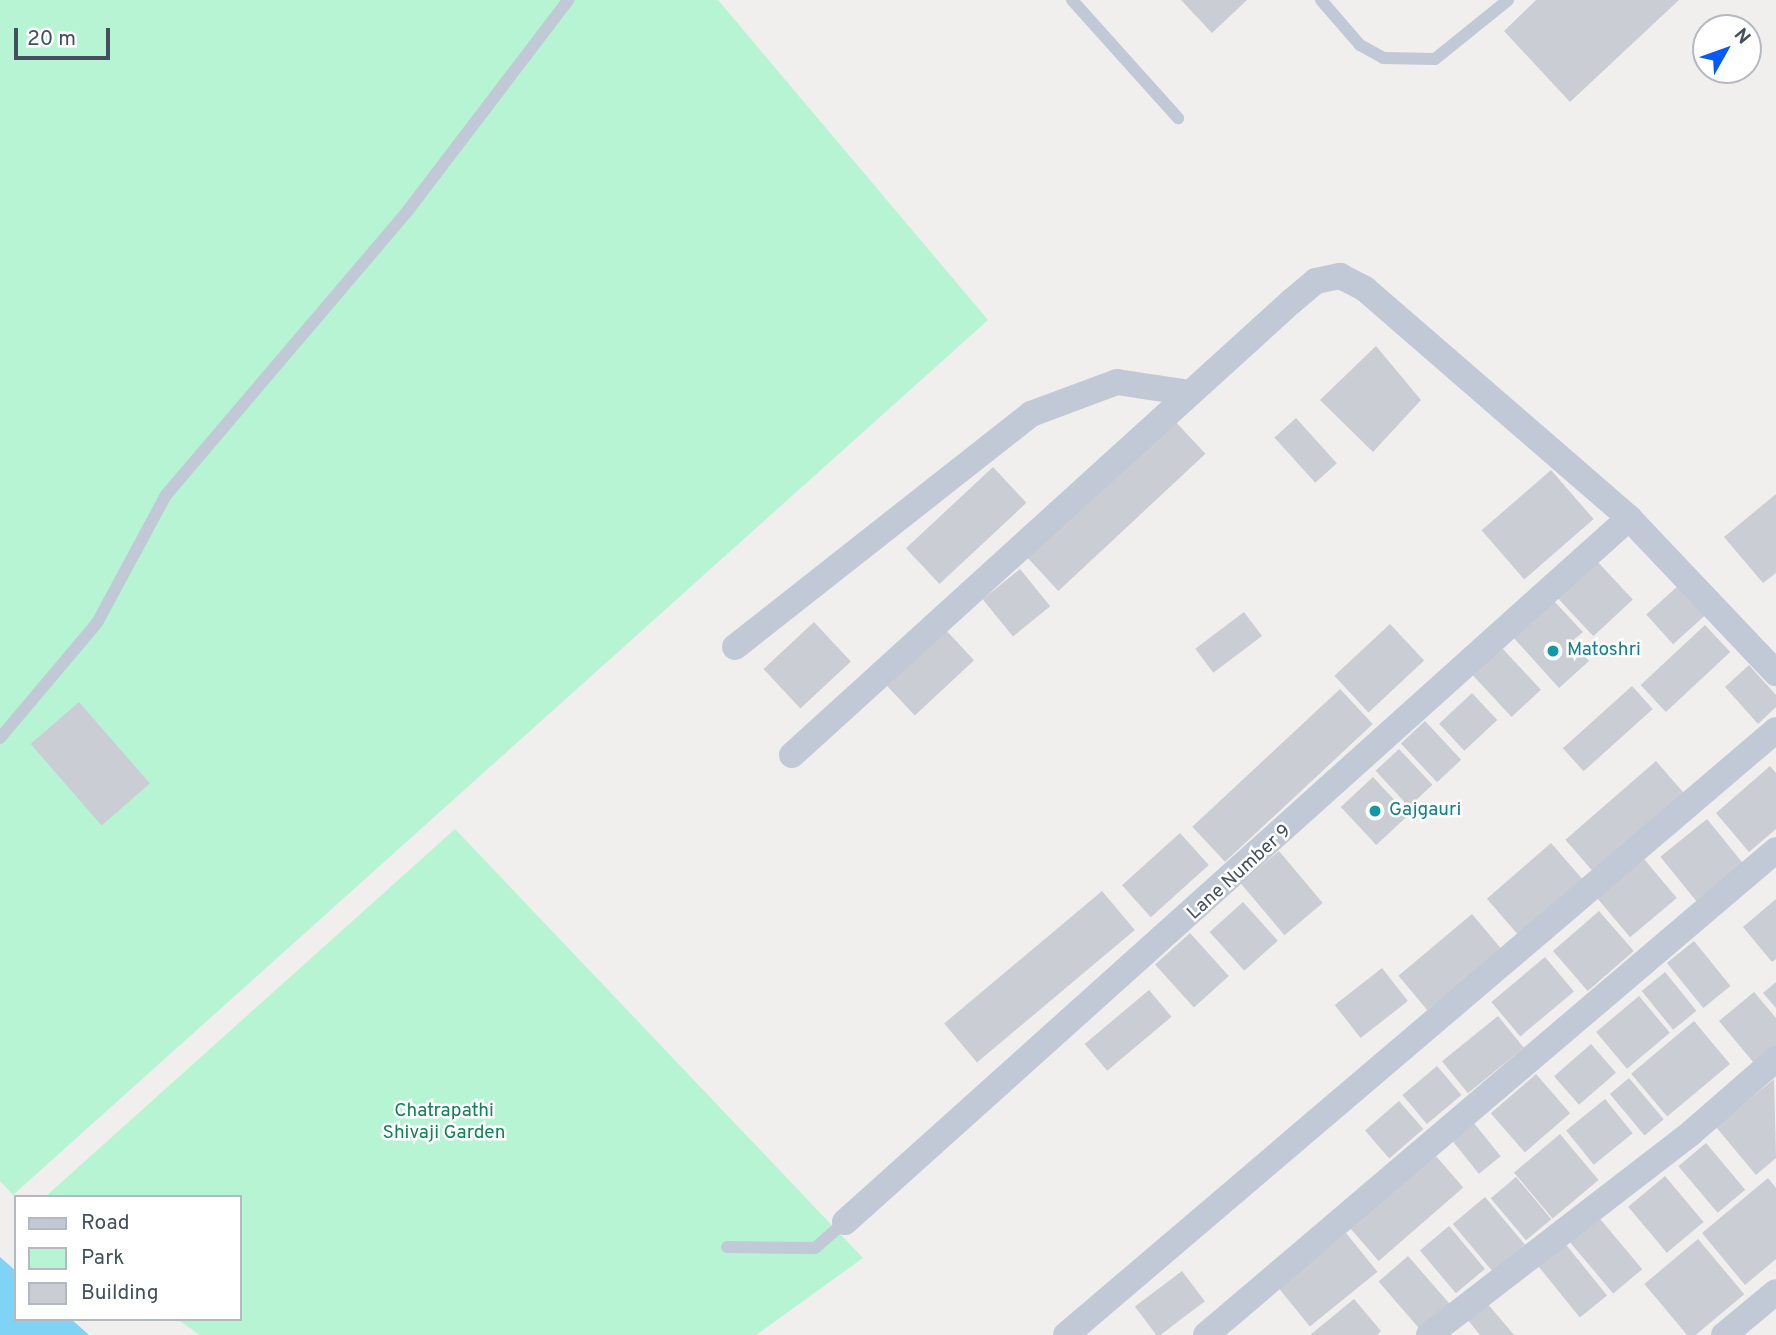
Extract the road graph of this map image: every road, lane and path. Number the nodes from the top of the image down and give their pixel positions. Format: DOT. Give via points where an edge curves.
graph roads {
  1 [pos="568,0"];
  2 [pos="1072,0"];
  3 [pos="1321,0"];
  4 [pos="1508,0"];
  5 [pos="1178,118"];
  6 [pos="1191,393"];
  7 [pos="1629,518"];
  8 [pos="734,647"];
  9 [pos="1776,673"];
  10 [pos="1776,730"];
  11 [pos="0,738"];
  12 [pos="792,755"];
  13 [pos="1776,849"];
  14 [pos="1776,1059"];
  15 [pos="845,1222"];
  16 [pos="727,1247"];
  17 [pos="1776,1292"];
  18 [pos="1066,1335"];
  19 [pos="1206,1335"];
  20 [pos="1429,1335"];
  21 [pos="1724,1335"];
  1 -- 11 [label="lane" via="406,213 166,495 97,623"];
  2 -- 5 [label="lane"];
  3 -- 4 [label="lane" via="1360,45 1383,58 1435,59"];
  6 -- 7 [label="street" via="1316,281 1340,276 1365,289"];
  6 -- 8 [label="street" via="1117,382 1031,414"];
  6 -- 12 [label="street"];
  7 -- 9 [label="street"];
  7 -- 15 [label="street, Lane Number 9"];
  10 -- 18 [label="street"];
  13 -- 19 [label="street"];
  14 -- 20 [label="street"];
  15 -- 16 [label="lane" via="815,1248"];
  17 -- 21 [label="street"];
}
